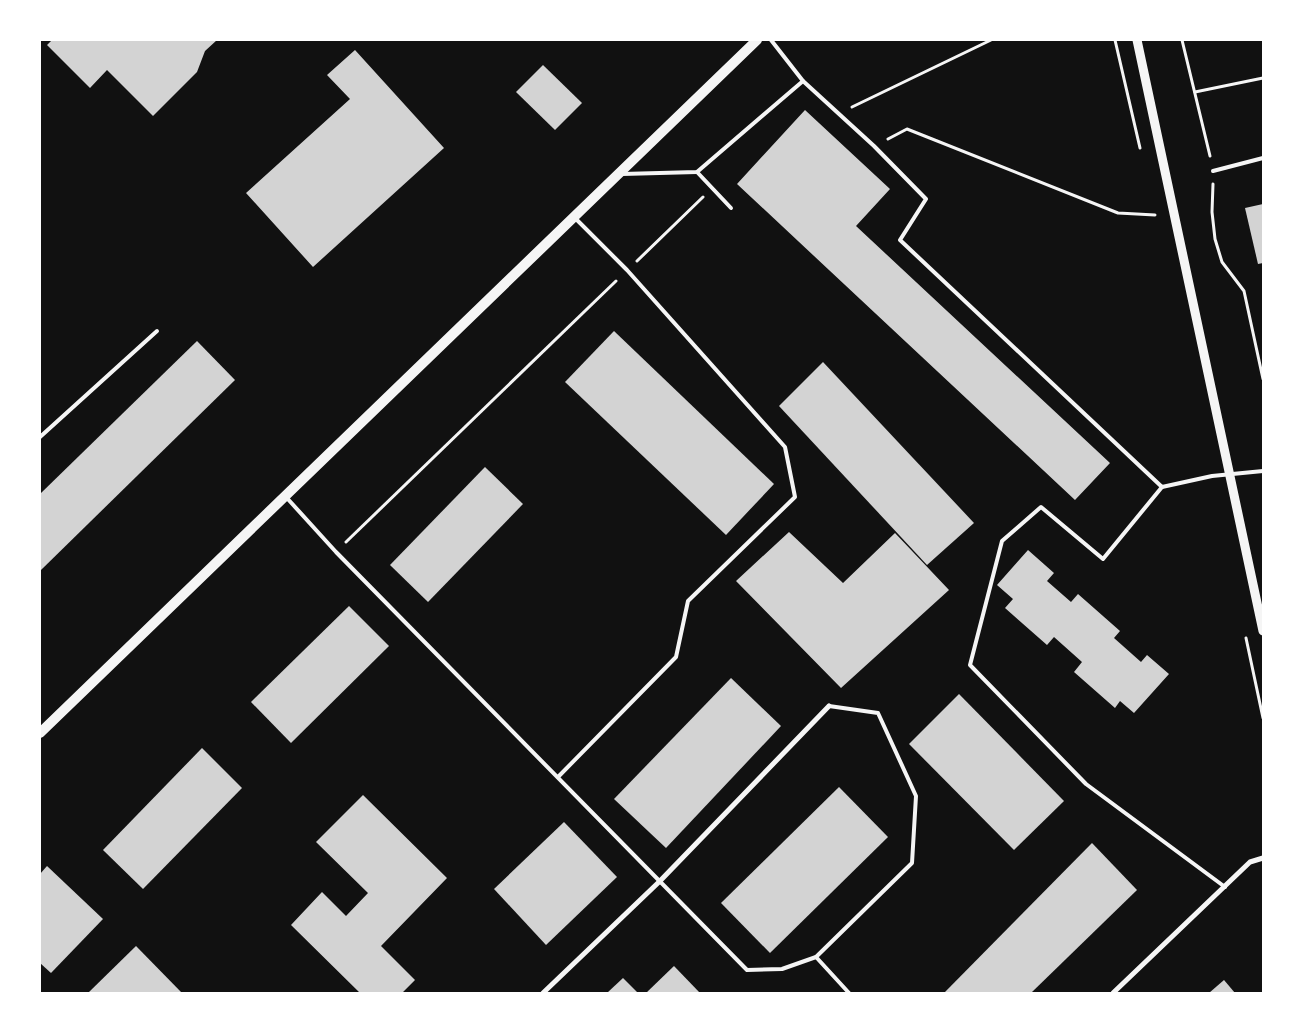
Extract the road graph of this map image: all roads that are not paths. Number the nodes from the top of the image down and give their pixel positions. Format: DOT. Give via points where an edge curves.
graph roads {
  1 [pos="756,40"];
  2 [pos="771,40"];
  3 [pos="1137,40"];
  4 [pos="803,81"];
  5 [pos="1263,158"];
  6 [pos="1213,171"];
  7 [pos="697,172"];
  8 [pos="619,174"];
  9 [pos="730,208"];
  10 [pos="574,217"];
  11 [pos="157,331"];
  12 [pos="40,437"];
  13 [pos="1263,471"];
  14 [pos="1229,474"];
  15 [pos="1162,487"];
  16 [pos="285,496"];
  17 [pos="1263,631"];
  18 [pos="829,706"];
  19 [pos="40,733"];
  20 [pos="558,777"];
  21 [pos="1263,858"];
  22 [pos="660,881"];
  23 [pos="1225,887"];
  24 [pos="816,957"];
  25 [pos="543,993"];
  26 [pos="849,993"];
  27 [pos="1113,993"];
  1 -- 8 [label="main road"];
  2 -- 4 [label="lane"];
  3 -- 14 [label="street"];
  4 -- 7 [label="lane"];
  4 -- 15 [label="lane" via="874,146 926,200 900,240"];
  5 -- 6 [label="lane"];
  7 -- 8 [label="lane"];
  7 -- 9 [label="lane"];
  8 -- 10 [label="main road"];
  10 -- 16 [label="main road"];
  10 -- 20 [label="lane" via="627,270 785,446 795,497 688,601 676,657"];
  11 -- 12 [label="lane"];
  13 -- 14 [label="lane"];
  14 -- 15 [label="lane"];
  14 -- 17 [label="street"];
  15 -- 23 [label="lane" via="1104,559 1041,507 1002,541 970,665 1086,784"];
  16 -- 19 [label="main road"];
  16 -- 20 [label="lane"];
  18 -- 22 [label="street"];
  18 -- 24 [label="lane" via="878,713 916,796 912,863"];
  20 -- 22 [label="lane"];
  21 -- 23 [label="street" via="1250,862"];
  22 -- 24 [label="lane" via="747,970 782,969"];
  22 -- 25 [label="street"];
  23 -- 27 [label="street"];
  24 -- 26 [label="lane"];
}
